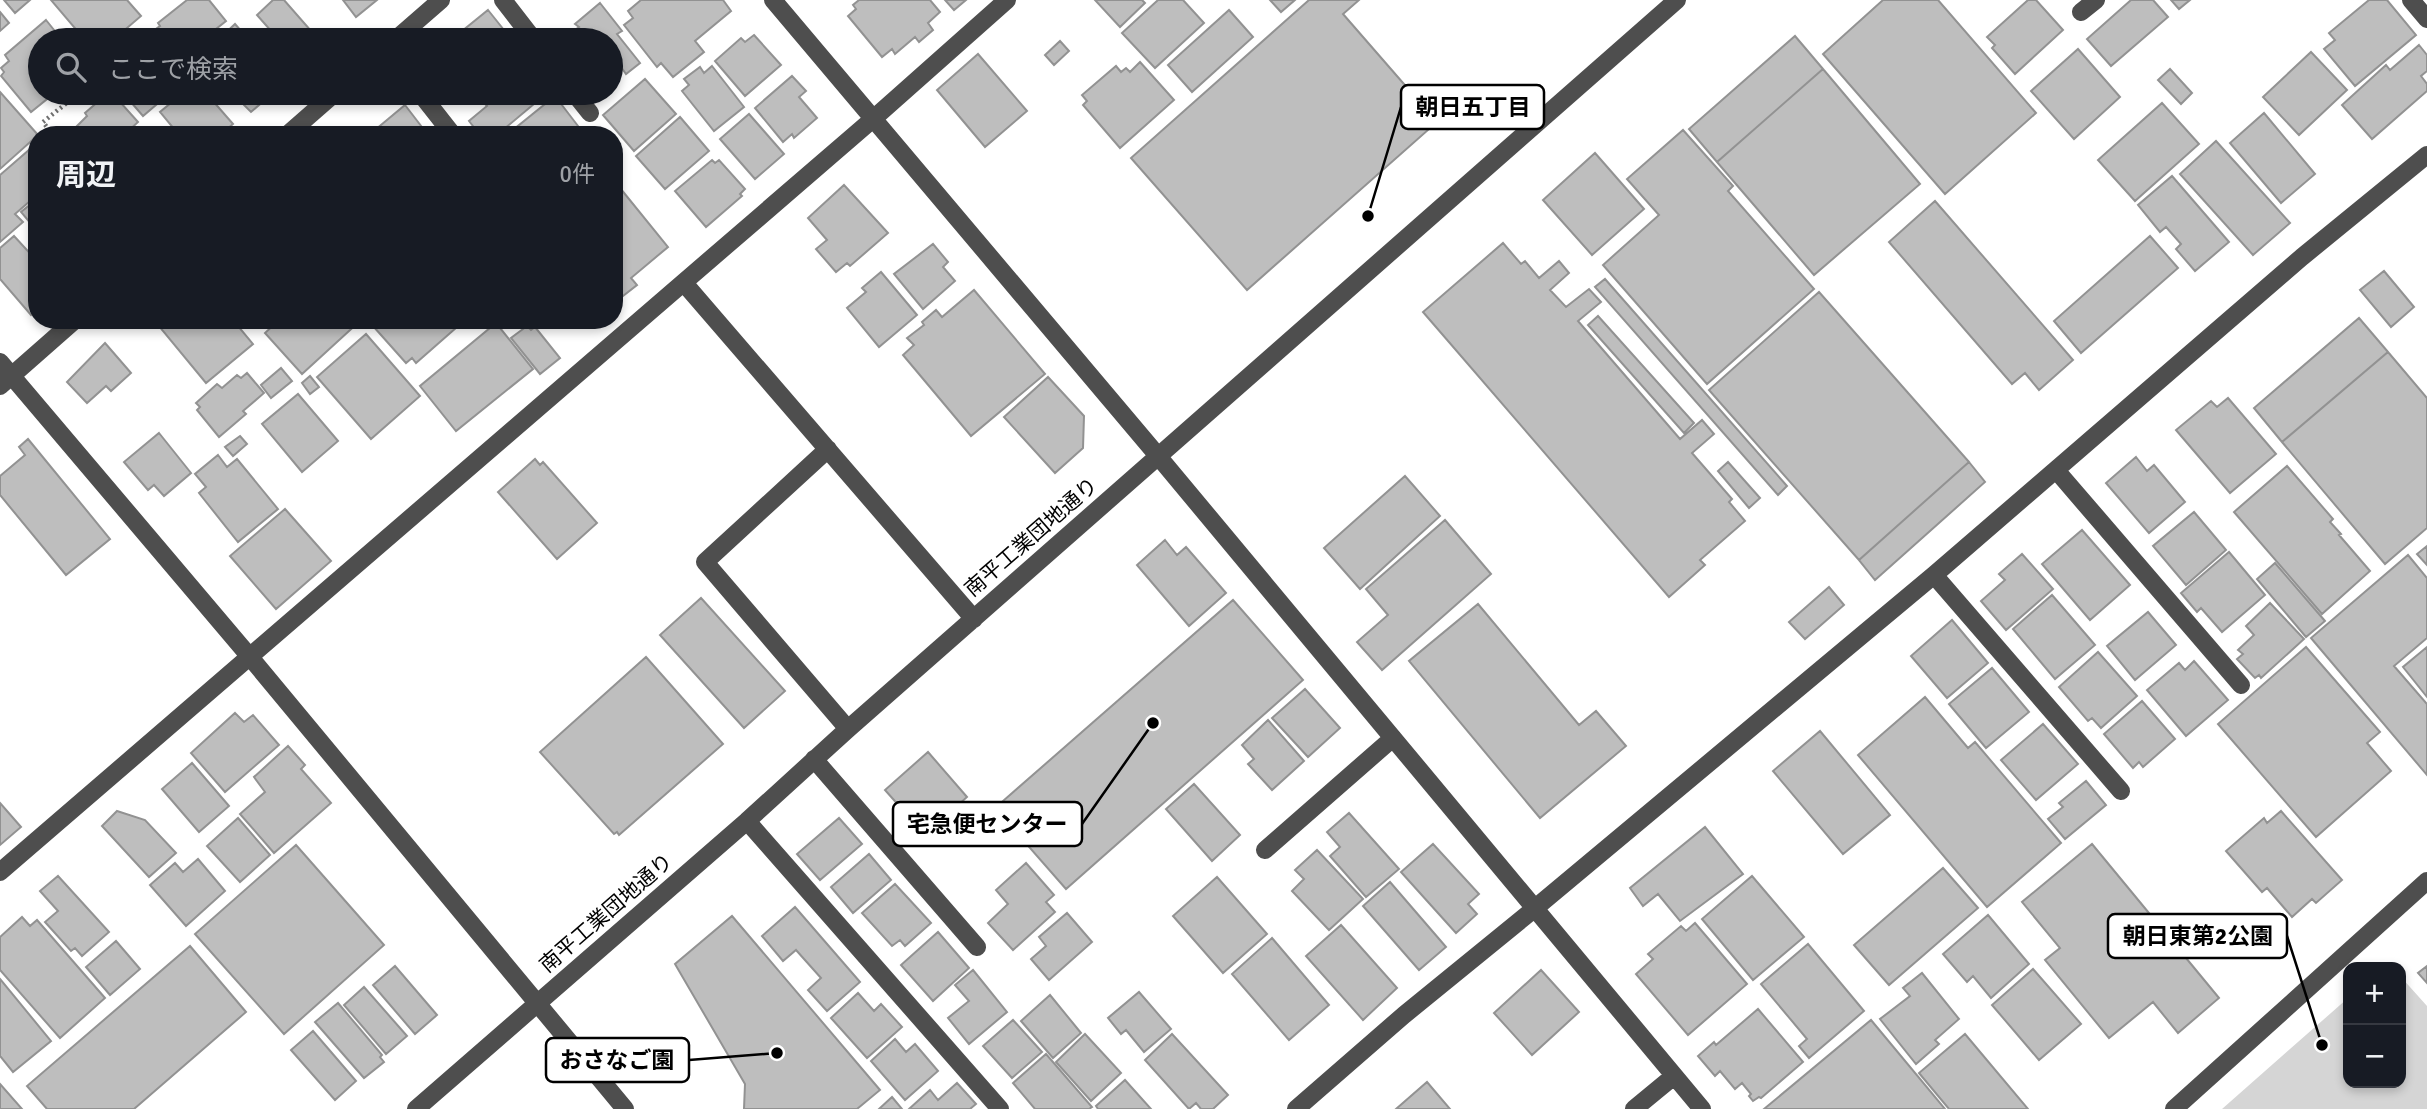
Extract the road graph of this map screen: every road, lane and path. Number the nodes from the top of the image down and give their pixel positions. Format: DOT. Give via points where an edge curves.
graph roads {
  1 [pos="503,0"];
  2 [pos="773,0"];
  3 [pos="1007,0"];
  4 [pos="1677,0"];
  5 [pos="2096,0"];
  6 [pos="2411,0"];
  7 [pos="435,2"];
  8 [pos="2081,12"];
  9 [pos="2427,19"];
  10 [pos="408,28"];
  11 [pos="525,28"];
  12 [pos="64,105"];
  13 [pos="321,105"];
  14 [pos="429,105"];
  15 [pos="584,105"];
  16 [pos="590,113"];
  17 [pos="873,119"];
  18 [pos="46,126"];
  19 [pos="297,126"];
  20 [pos="446,126"];
  21 [pos="2427,155"];
  22 [pos="684,283"];
  23 [pos="63,329"];
  24 [pos="4,374"];
  25 [pos="828,449"];
  26 [pos="1158,456"];
  27 [pos="2056,470"];
  28 [pos="1934,575"];
  29 [pos="974,618"];
  30 [pos="250,657"];
  31 [pos="2241,685"];
  32 [pos="848,729"];
  33 [pos="1393,738"];
  34 [pos="814,759"];
  35 [pos="2121,791"];
  36 [pos="747,821"];
  37 [pos="1265,850"];
  38 [pos="0,872"];
  39 [pos="2427,881"];
  40 [pos="1534,909"];
  41 [pos="977,947"];
  42 [pos="536,1004"];
  43 [pos="1674,1076"];
  44 [pos="416,1109"];
  45 [pos="625,1109"];
  46 [pos="1000,1109"];
  47 [pos="1296,1109"];
  48 [pos="1634,1109"];
  49 [pos="1702,1109"];
  50 [pos="2174,1109"];
  1 -- 11 [label="street"];
  2 -- 17 [label="street"];
  3 -- 17 [label="street"];
  4 -- 26 [label="street, 南平工業団地通り"];
  5 -- 8 [label="street"];
  6 -- 9 [label="street"];
  7 -- 10 [label="street"];
  12 -- 18 [label="path" via="43,122"];
  13 -- 19 [label="street"];
  14 -- 20 [label="street"];
  15 -- 16 [label="street"];
  17 -- 22 [label="street"];
  17 -- 26 [label="street"];
  21 -- 27 [label="street"];
  22 -- 25 [label="street"];
  22 -- 30 [label="street"];
  23 -- 24 [label="street"];
  24 -- 30 [label="street"];
  25 -- 29 [label="street"];
  25 -- 32 [label="street" via="705,562"];
  26 -- 29 [label="street, 南平工業団地通り"];
  26 -- 33 [label="street"];
  27 -- 28 [label="street"];
  27 -- 31 [label="street"];
  28 -- 35 [label="street"];
  28 -- 40 [label="street"];
  29 -- 32 [label="street, 南平工業団地通り"];
  30 -- 38 [label="street"];
  30 -- 42 [label="street"];
  32 -- 34 [label="street, 南平工業団地通り"];
  33 -- 37 [label="street"];
  33 -- 40 [label="street"];
  34 -- 36 [label="street, 南平工業団地通り"];
  34 -- 41 [label="street"];
  36 -- 42 [label="street, 南平工業団地通り"];
  36 -- 46 [label="street"];
  39 -- 50 [label="street"];
  40 -- 43 [label="street"];
  40 -- 47 [label="street"];
  42 -- 44 [label="street, 南平工業団地通り"];
  42 -- 45 [label="street"];
  43 -- 48 [label="street"];
  43 -- 49 [label="street"];
}
